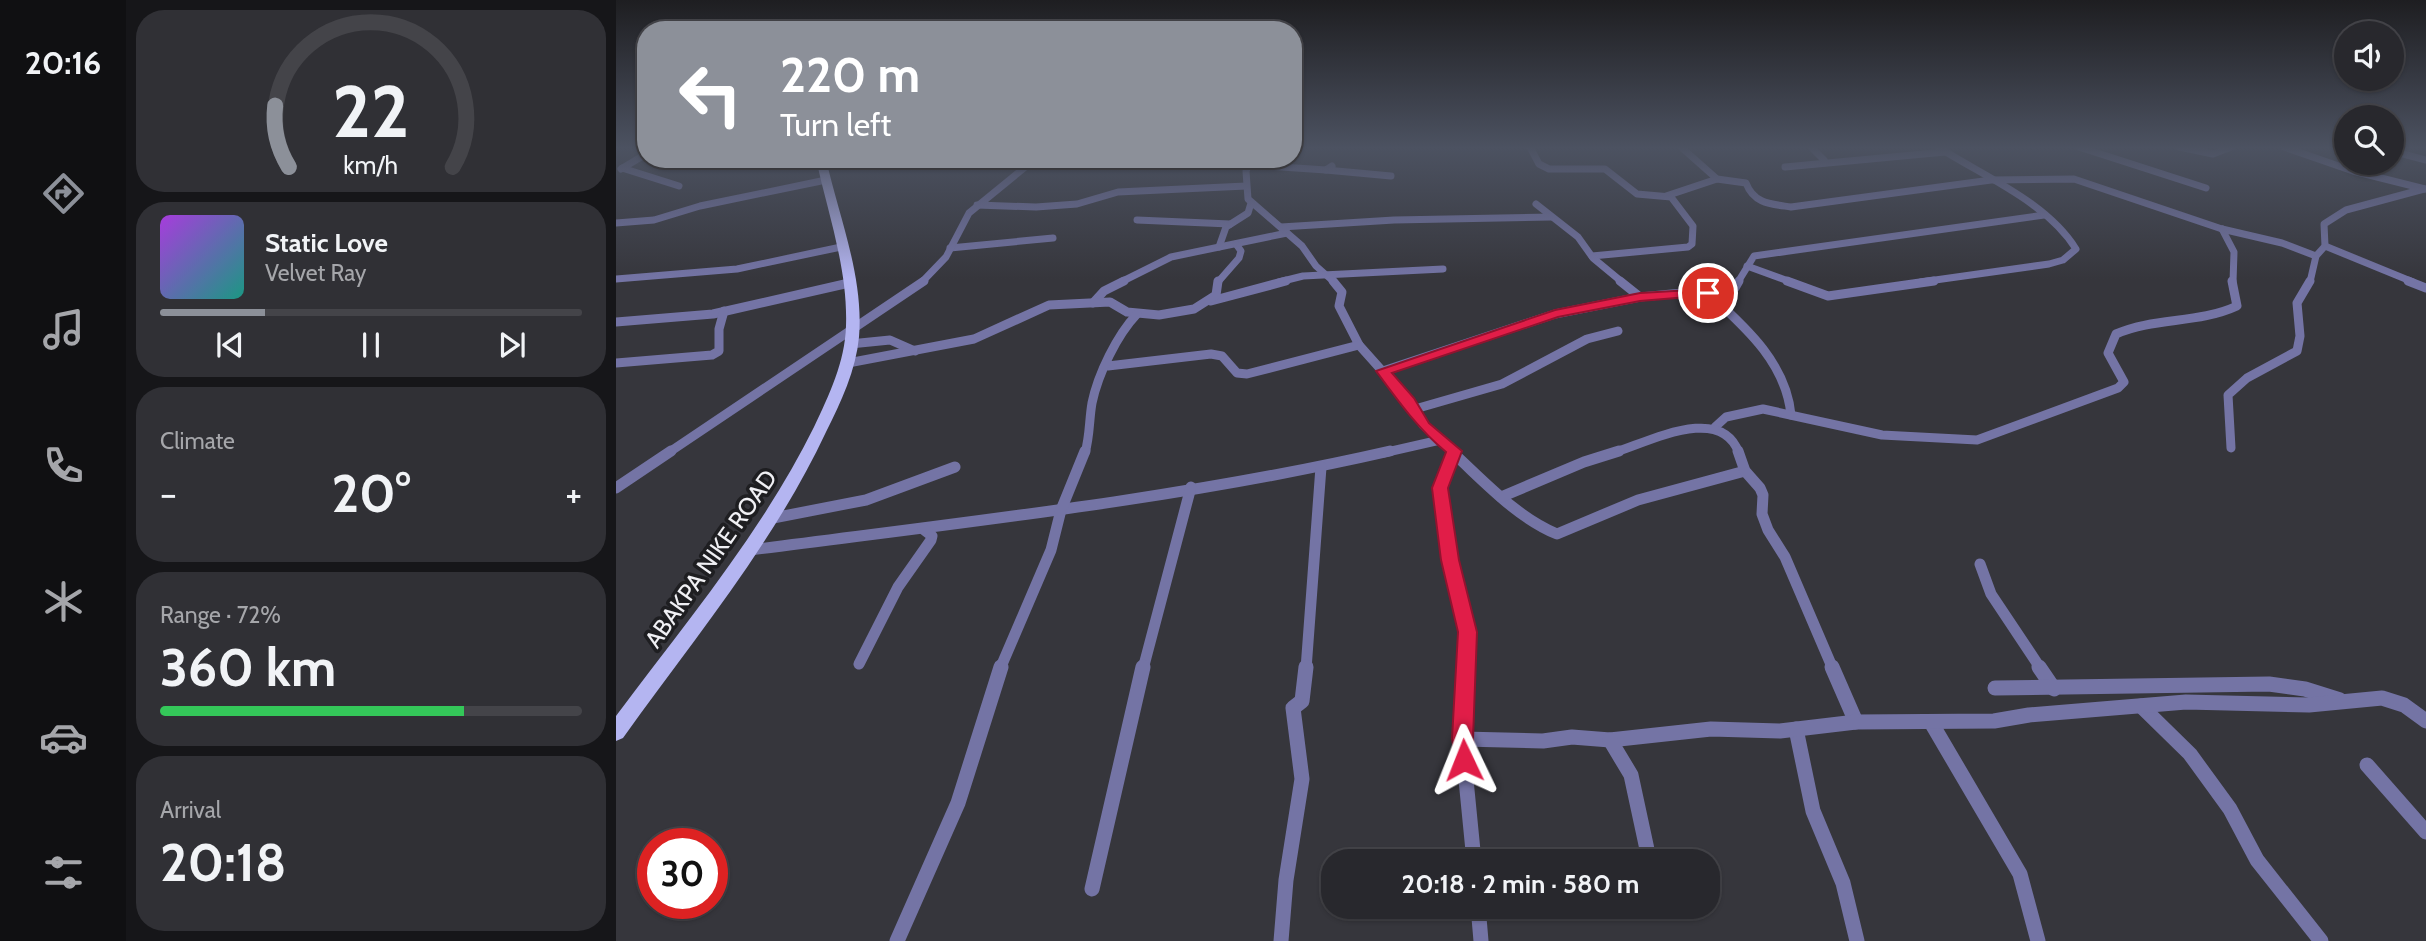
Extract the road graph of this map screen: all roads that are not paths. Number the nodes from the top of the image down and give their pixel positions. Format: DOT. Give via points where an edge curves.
graph roads {
  1 [pos="773,191"];
  2 [pos="828,191"];
  3 [pos="995,191"];
  4 [pos="1141,191"];
  5 [pos="1247,191"];
  6 [pos="1633,191"];
  7 [pos="1685,191"];
  8 [pos="1750,191"];
  9 [pos="1910,191"];
  10 [pos="2008,191"];
  11 [pos="2110,191"];
  12 [pos="2421,191"];
  13 [pos="1666,196"];
  14 [pos="1251,203"];
  15 [pos="1536,204"];
  16 [pos="977,205"];
  17 [pos="2044,215"];
  18 [pos="1551,217"];
  19 [pos="1137,220"];
  20 [pos="616,223"];
  21 [pos="1230,224"];
  22 [pos="2222,229"];
  23 [pos="1284,230"];
  24 [pos="1053,238"];
  25 [pos="1236,244"];
  26 [pos="2325,246"];
  27 [pos="841,247"];
  28 [pos="1219,247"];
  29 [pos="950,248"];
  30 [pos="1592,256"];
  31 [pos="2316,256"];
  32 [pos="1747,266"];
  33 [pos="1443,269"];
  34 [pos="1328,275"];
  35 [pos="616,279"];
  36 [pos="849,283"];
  37 [pos="2426,288"];
  38 [pos="1708,293"];
  39 [pos="1640,297"];
  40 [pos="1209,302"];
  41 [pos="1093,303"];
  42 [pos="724,312"];
  43 [pos="1137,314"];
  44 [pos="616,322"];
  45 [pos="853,326"];
  46 [pos="1618,331"];
  47 [pos="850,344"];
  48 [pos="1359,345"];
  49 [pos="915,351"];
  50 [pos="616,363"];
  51 [pos="848,363"];
  52 [pos="1108,366"];
  53 [pos="1383,371"];
  54 [pos="1415,409"];
  55 [pos="1791,415"];
  56 [pos="1715,427"];
  57 [pos="1440,440"];
  58 [pos="2231,448"];
  59 [pos="1454,451"];
  60 [pos="954,467"];
  61 [pos="1321,467"];
  62 [pos="1745,471"];
  63 [pos="1191,487"];
  64 [pos="618,489"];
  65 [pos="1501,497"];
  66 [pos="1061,510"];
  67 [pos="773,518"];
  68 [pos="923,529"];
  69 [pos="751,550"];
  70 [pos="1980,564"];
  71 [pos="859,664"];
  72 [pos="1995,688"];
  73 [pos="2054,689"];
  74 [pos="2346,702"];
  75 [pos="2141,706"];
  76 [pos="2426,721"];
  77 [pos="1856,722"];
  78 [pos="1932,724"];
  79 [pos="1796,729"];
  80 [pos="616,732"];
  81 [pos="1462,739"];
  82 [pos="1610,740"];
  83 [pos="2367,765"];
  84 [pos="2426,832"];
  85 [pos="1473,849"];
  86 [pos="1647,849"];
  87 [pos="1093,889"];
  88 [pos="1479,919"];
  89 [pos="897,941"];
  90 [pos="1281,941"];
  91 [pos="1481,941"];
  92 [pos="1857,941"];
  93 [pos="2038,941"];
  94 [pos="2321,941"];
  1 -- 20 [label="street" via="654,220"];
  2 -- 27 [label="main road, ABAKPA NIKE ROAD"];
  3 -- 16 [label="street"];
  4 -- 16 [label="street" via="1118,192 1077,204"];
  5 -- 14 [label="street"];
  6 -- 13 [label="street"];
  7 -- 13 [label="street"];
  8 -- 9 [label="street" via="1761,204 1791,207"];
  10 -- 17 [label="street"];
  11 -- 22 [label="street"];
  12 -- 26 [label="street" via="2334,214 2324,224"];
  13 -- 30 [label="street" via="1675,200 1693,226 1692,244"];
  14 -- 21 [label="street" via="1248,213"];
  14 -- 23 [label="street"];
  15 -- 18 [label="street"];
  16 -- 29 [label="street" via="960,225"];
  17 -- 32 [label="street" via="1759,255 1749,259"];
  17 -- 32 [label="street" via="2077,247 2063,260 2049,264 1828,296"];
  18 -- 23 [label="street" via="1394,220"];
  18 -- 30 [label="street" via="1578,237"];
  19 -- 21 [label="street"];
  21 -- 28 [label="street"];
  22 -- 31 [label="street"];
  22 -- 55 [label="street" via="2234,252 2237,306 2137,325 2116,334 2108,353 2124,382 2118,388 1977,440 1882,435"];
  23 -- 25 [label="street"];
  23 -- 34 [label="street"];
  24 -- 29 [label="street"];
  25 -- 28 [label="street"];
  25 -- 40 [label="street" via="1239,258 1220,278"];
  26 -- 31 [label="street"];
  26 -- 37 [label="street"];
  27 -- 35 [label="street" via="737,269"];
  27 -- 36 [label="main road, ABAKPA NIKE ROAD"];
  28 -- 41 [label="street" via="1154,264"];
  29 -- 45 [label="street" via="924,281"];
  30 -- 39 [label="street"];
  31 -- 58 [label="street" via="2309,287 2298,303 2297,351 2247,378 2228,395"];
  32 -- 38 [label="street" via="1738,287"];
  33 -- 34 [label="street"];
  34 -- 40 [label="street" via="1277,281"];
  34 -- 48 [label="street" via="1343,294 1339,306"];
  36 -- 42 [label="street"];
  36 -- 45 [label="main road, ABAKPA NIKE ROAD"];
  38 -- 39 [label="street"];
  38 -- 55 [label="street" via="1756,337 1769,356"];
  39 -- 53 [label="street" via="1535,319"];
  40 -- 43 [label="street" via="1182,312"];
  41 -- 43 [label="street" via="1110,302"];
  41 -- 49 [label="street" via="1045,306 983,336"];
  42 -- 44 [label="street"];
  42 -- 50 [label="street" via="719,351 712,355"];
  43 -- 52 [label="street" via="1120,332"];
  45 -- 47 [label="main road, ABAKPA NIKE ROAD"];
  45 -- 64 [label="street"];
  46 -- 54 [label="street" via="1579,343 1502,384"];
  47 -- 49 [label="street" via="890,340"];
  47 -- 51 [label="main road, ABAKPA NIKE ROAD"];
  48 -- 52 [label="street" via="1247,374 1237,373 1222,356 1211,354"];
  48 -- 53 [label="street"];
  49 -- 51 [label="street"];
  51 -- 67 [label="main road, ABAKPA NIKE ROAD" via="822,429"];
  52 -- 66 [label="street" via="1092,403 1083,460"];
  53 -- 54 [label="street"];
  54 -- 57 [label="street" via="1423,425"];
  55 -- 56 [label="street" via="1747,410 1726,417"];
  56 -- 62 [label="street" via="1734,440"];
  56 -- 65 [label="street" via="1687,429 1584,462"];
  57 -- 59 [label="street"];
  57 -- 61 [label="street"];
  59 -- 65 [label="street"];
  59 -- 81 [label="street" via="1440,488 1450,560 1468,632"];
  60 -- 67 [label="street" via="902,489 828,510"];
  61 -- 63 [label="street"];
  61 -- 90 [label="street" via="1304,694 1293,708 1303,779"];
  62 -- 65 [label="street" via="1637,500 1557,534"];
  62 -- 77 [label="street" via="1760,488 1762,514"];
  63 -- 66 [label="street"];
  63 -- 87 [label="street" via="1140,680"];
  66 -- 68 [label="street"];
  66 -- 89 [label="street" via="1051,550 1004,658 962,793"];
  67 -- 69 [label="main road, ABAKPA NIKE ROAD"];
  68 -- 69 [label="street"];
  68 -- 71 [label="street" via="932,536 930,542 898,588"];
  69 -- 80 [label="main road, ABAKPA NIKE ROAD"];
  70 -- 73 [label="street" via="1991,594"];
  72 -- 73 [label="street"];
  73 -- 74 [label="street" via="2269,684"];
  74 -- 75 [label="street"];
  74 -- 76 [label="street" via="2392,700"];
  75 -- 78 [label="street"];
  75 -- 94 [label="street" via="2190,754 2230,809 2257,860"];
  77 -- 78 [label="street"];
  77 -- 79 [label="street"];
  78 -- 93 [label="street" via="2020,874"];
  79 -- 82 [label="street" via="1711,729"];
  79 -- 92 [label="street" via="1813,811 1843,883"];
  81 -- 82 [label="street"];
  81 -- 85 [label="street"];
  82 -- 86 [label="street" via="1630,775"];
  83 -- 84 [label="street"];
  88 -- 91 [label="street"];
}
